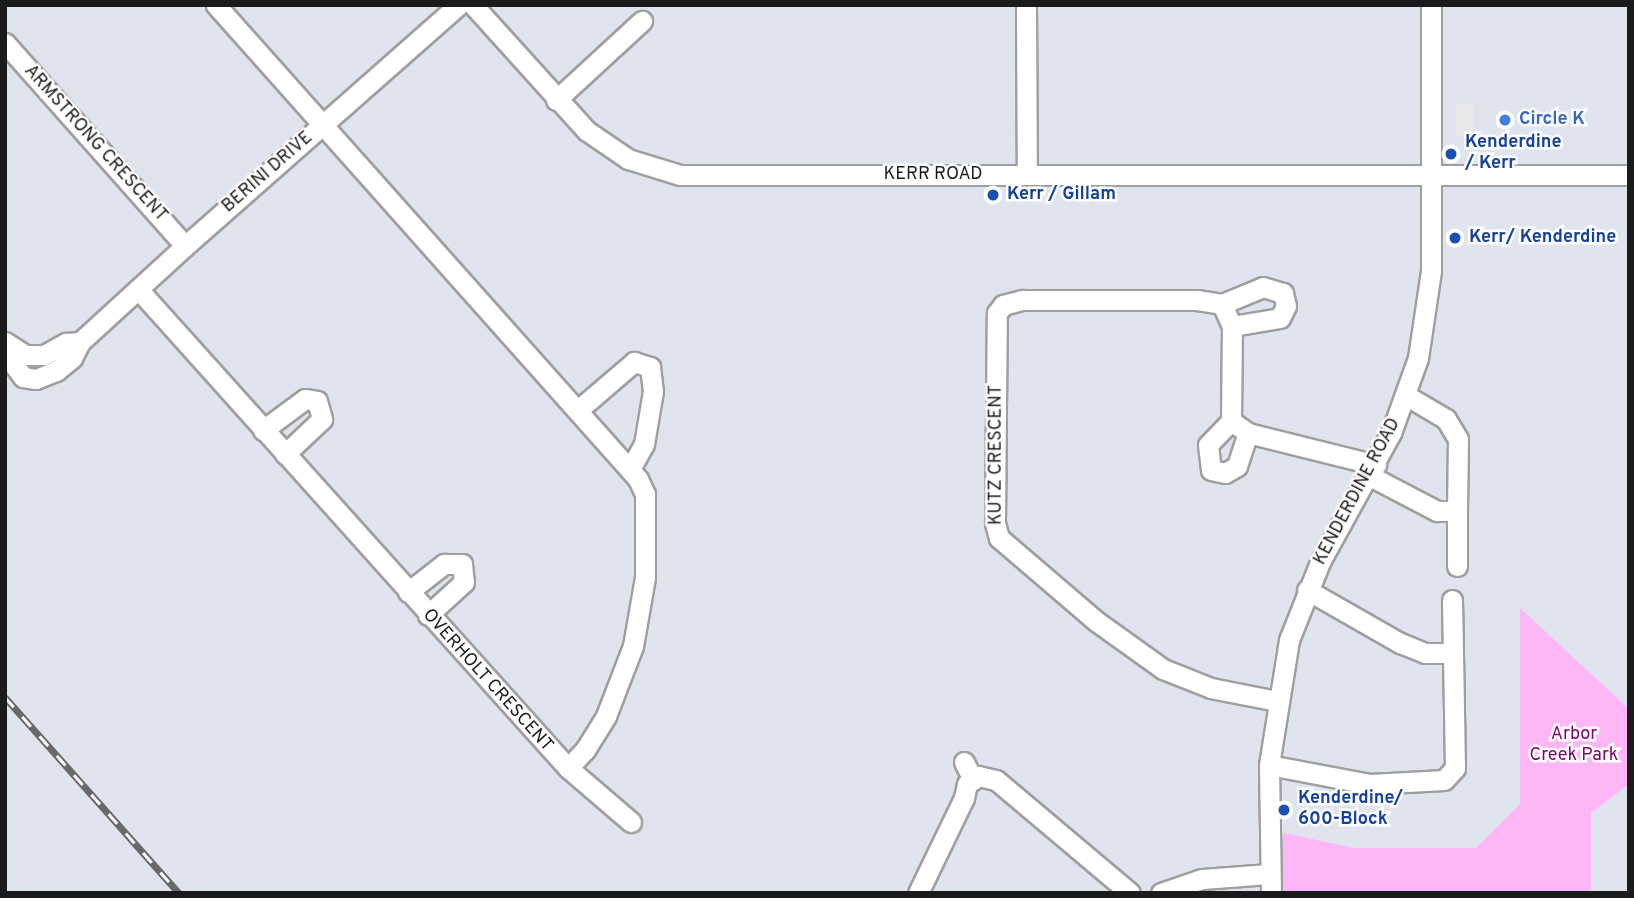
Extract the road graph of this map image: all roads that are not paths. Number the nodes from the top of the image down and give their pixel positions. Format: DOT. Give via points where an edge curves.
graph roads {
  1 [pos="216,5"];
  2 [pos="458,5"];
  3 [pos="473,5"];
  4 [pos="1026,5"];
  5 [pos="1431,5"];
  6 [pos="642,22"];
  7 [pos="5,43"];
  8 [pos="556,100"];
  9 [pos="324,125"];
  10 [pos="1629,174"];
  11 [pos="1027,175"];
  12 [pos="1430,176"];
  13 [pos="185,246"];
  14 [pos="138,289"];
  15 [pos="1222,304"];
  16 [pos="1232,326"];
  17 [pos="5,342"];
  18 [pos="80,342"];
  19 [pos="5,353"];
  20 [pos="1406,396"];
  21 [pos="578,410"];
  22 [pos="1231,421"];
  23 [pos="263,430"];
  24 [pos="1248,433"];
  25 [pos="285,454"];
  26 [pos="630,469"];
  27 [pos="1373,470"];
  28 [pos="1457,512"];
  29 [pos="1457,566"];
  30 [pos="1307,590"];
  31 [pos="408,592"];
  32 [pos="1452,600"];
  33 [pos="428,615"];
  34 [pos="1453,653"];
  35 [pos="1278,701"];
  36 [pos="1269,765"];
  37 [pos="568,768"];
  38 [pos="631,821"];
  39 [pos="1270,883"];
  40 [pos="918,893"];
  41 [pos="1130,893"];
  42 [pos="1161,893"];
  1 -- 9 [label="street, OVERHOLT CRESCENT"];
  2 -- 9 [label="street, BERINI DRIVE"];
  3 -- 8 [label="street, KERR ROAD"];
  4 -- 11 [label="street"];
  5 -- 12 [label="street, KENDERDINE ROAD"];
  6 -- 8 [label="street"];
  7 -- 13 [label="street, ARMSTRONG CRESCENT"];
  8 -- 11 [label="street, KERR ROAD" via="587,131 628,159 680,174"];
  9 -- 13 [label="street, BERINI DRIVE"];
  9 -- 21 [label="street, OVERHOLT CRESCENT"];
  10 -- 12 [label="street, KERR ROAD"];
  11 -- 12 [label="street, KERR ROAD"];
  12 -- 20 [label="street, KENDERDINE ROAD" via="1431,271 1418,358"];
  13 -- 14 [label="street, BERINI DRIVE"];
  14 -- 18 [label="street, BERINI DRIVE"];
  14 -- 23 [label="street, OVERHOLT CRESCENT"];
  15 -- 16 [label="street"];
  15 -- 16 [label="street, KUTZ CRESCENT" via="1263,287 1283,293 1286,306 1280,318"];
  15 -- 35 [label="street, KUTZ CRESCENT" via="1049,300 1003,305 997,313 995,523 1004,545 1148,660 1194,683"];
  16 -- 22 [label="street"];
  17 -- 18 [label="street" via="25,355 44,355 66,343"];
  18 -- 19 [label="street, BERINI DRIVE" via="72,358 36,379 14,369"];
  20 -- 27 [label="street, KENDERDINE ROAD"];
  20 -- 28 [label="street" via="1446,419 1458,439"];
  21 -- 26 [label="street, OVERHOLT CRESCENT"];
  21 -- 26 [label="street" via="634,362 650,367 654,373 647,431"];
  22 -- 24 [label="street"];
  22 -- 24 [label="street" via="1208,445 1211,470 1225,473 1237,466"];
  23 -- 25 [label="street, OVERHOLT CRESCENT"];
  23 -- 25 [label="street" via="305,399 317,401 322,419"];
  24 -- 27 [label="street"];
  25 -- 31 [label="street, OVERHOLT CRESCENT"];
  26 -- 37 [label="street, OVERHOLT CRESCENT" via="645,494 643,605 606,716"];
  27 -- 28 [label="street" via="1437,511"];
  27 -- 30 [label="street, KENDERDINE ROAD"];
  28 -- 29 [label="street"];
  30 -- 34 [label="street" via="1400,643 1425,653"];
  30 -- 35 [label="street, KENDERDINE ROAD" via="1289,640"];
  31 -- 33 [label="street, OVERHOLT CRESCENT"];
  31 -- 33 [label="street" via="444,564 462,564 464,582"];
  32 -- 34 [label="street"];
  33 -- 37 [label="street, OVERHOLT CRESCENT"];
  34 -- 36 [label="street" via="1455,768 1444,780 1370,784"];
  35 -- 36 [label="street, KENDERDINE ROAD"];
  36 -- 39 [label="street, KENDERDINE ROAD"];
  37 -- 38 [label="street"];
  39 -- 42 [label="street" via="1202,879"];
  40 -- 41 [label="street" via="964,799 969,771 996,780"];
}
